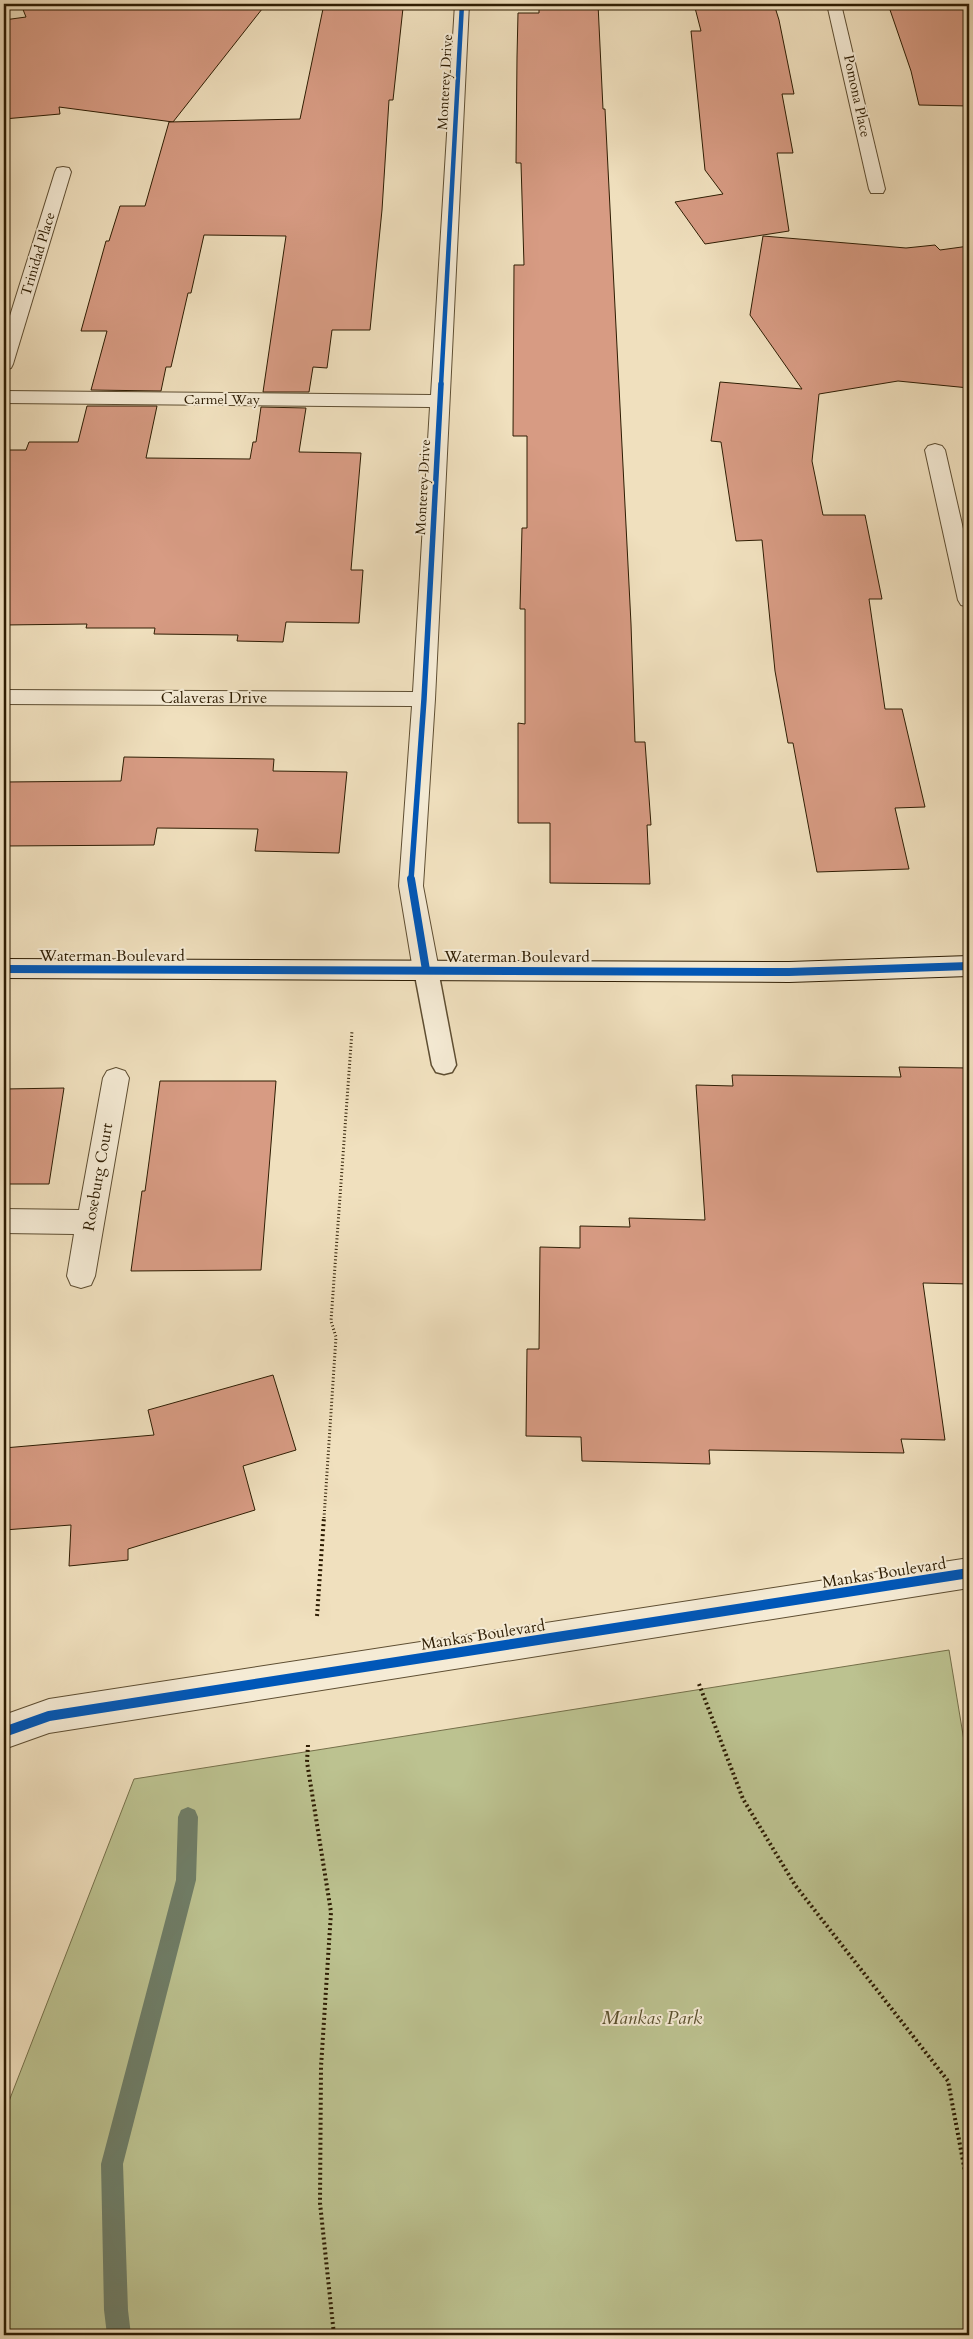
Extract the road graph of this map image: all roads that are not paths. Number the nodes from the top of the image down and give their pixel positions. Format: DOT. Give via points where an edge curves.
graph roads {
  1 [pos="462,4"];
  2 [pos="834,4"];
  3 [pos="62,172"];
  4 [pos="877,189"];
  5 [pos="4,364"];
  6 [pos="4,397"];
  7 [pos="440,401"];
  8 [pos="936,450"];
  9 [pos="969,600"];
  10 [pos="4,697"];
  11 [pos="424,699"];
  12 [pos="969,966"];
  13 [pos="4,969"];
  14 [pos="426,970"];
  15 [pos="444,1065"];
  16 [pos="116,1078"];
  17 [pos="4,1221"];
  18 [pos="90,1222"];
  19 [pos="81,1276"];
  20 [pos="969,1573"];
  21 [pos="4,1732"];
  1 -- 7 [label="street, Monterey Drive"];
  2 -- 4 [label="street, Pomona Place"];
  3 -- 5 [label="street, Trinidad Place"];
  6 -- 7 [label="street, Carmel Way"];
  7 -- 11 [label="street, Monterey Drive"];
  8 -- 9 [label="street"];
  10 -- 11 [label="street, Calaveras Drive"];
  11 -- 14 [label="street, Monterey Drive" via="411,886"];
  12 -- 14 [label="street, Waterman Boulevard" via="789,972"];
  13 -- 14 [label="street, Waterman Boulevard"];
  14 -- 15 [label="lane"];
  16 -- 18 [label="street, Roseburg Court"];
  17 -- 18 [label="street"];
  18 -- 19 [label="street, Roseburg Court"];
  20 -- 21 [label="street, Mankas Boulevard" via="49,1716"];
}
